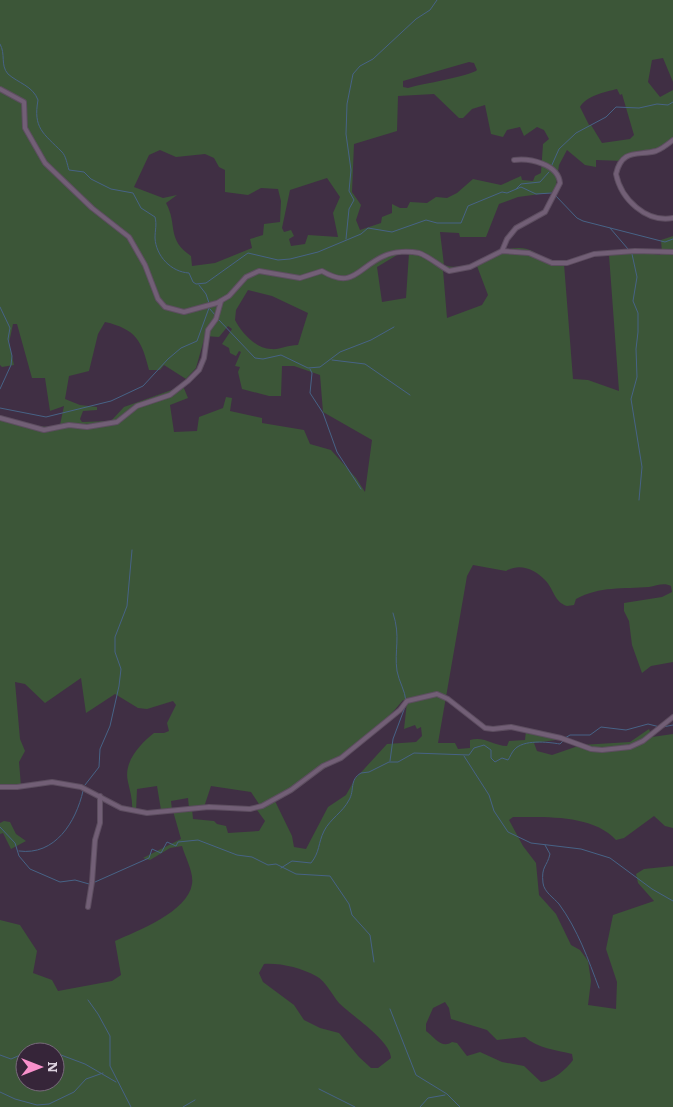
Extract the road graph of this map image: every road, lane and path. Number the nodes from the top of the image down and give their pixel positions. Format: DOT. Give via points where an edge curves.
graph roads {
  1 [pos="0,89"];
  2 [pos="673,140"];
  3 [pos="514,160"];
  4 [pos="673,218"];
  5 [pos="502,251"];
  6 [pos="673,252"];
  7 [pos="221,301"];
  8 [pos="0,418"];
  9 [pos="673,717"];
  10 [pos="0,787"];
  11 [pos="100,796"];
  12 [pos="88,907"];
  1 -- 7 [label="street" via="24,102 25,128 51,170 129,237 164,307 184,312"];
  2 -- 4 [label="street" via="659,150 636,152 626,157 616,174 627,199 636,207 656,218"];
  3 -- 5 [label="street" via="528,159 556,172 560,183 545,212 516,228"];
  5 -- 6 [label="street" via="529,253 552,263 567,263 594,254"];
  5 -- 7 [label="street" via="470,267 449,271 421,253 404,252 384,256 361,273 345,279 333,278 322,271 300,278 259,271 246,277"];
  7 -- 8 [label="street" via="216,319 208,330 199,370 170,395 137,406 117,422 87,427 69,425 44,430"];
  9 -- 11 [label="street" via="630,747 591,749 561,738 511,727 485,728 437,694 407,701 341,758 323,766 291,790 262,806 148,813 121,808"];
  10 -- 11 [label="street" via="52,782 81,787"];
  11 -- 12 [label="street" via="100,823 95,840"];
}
